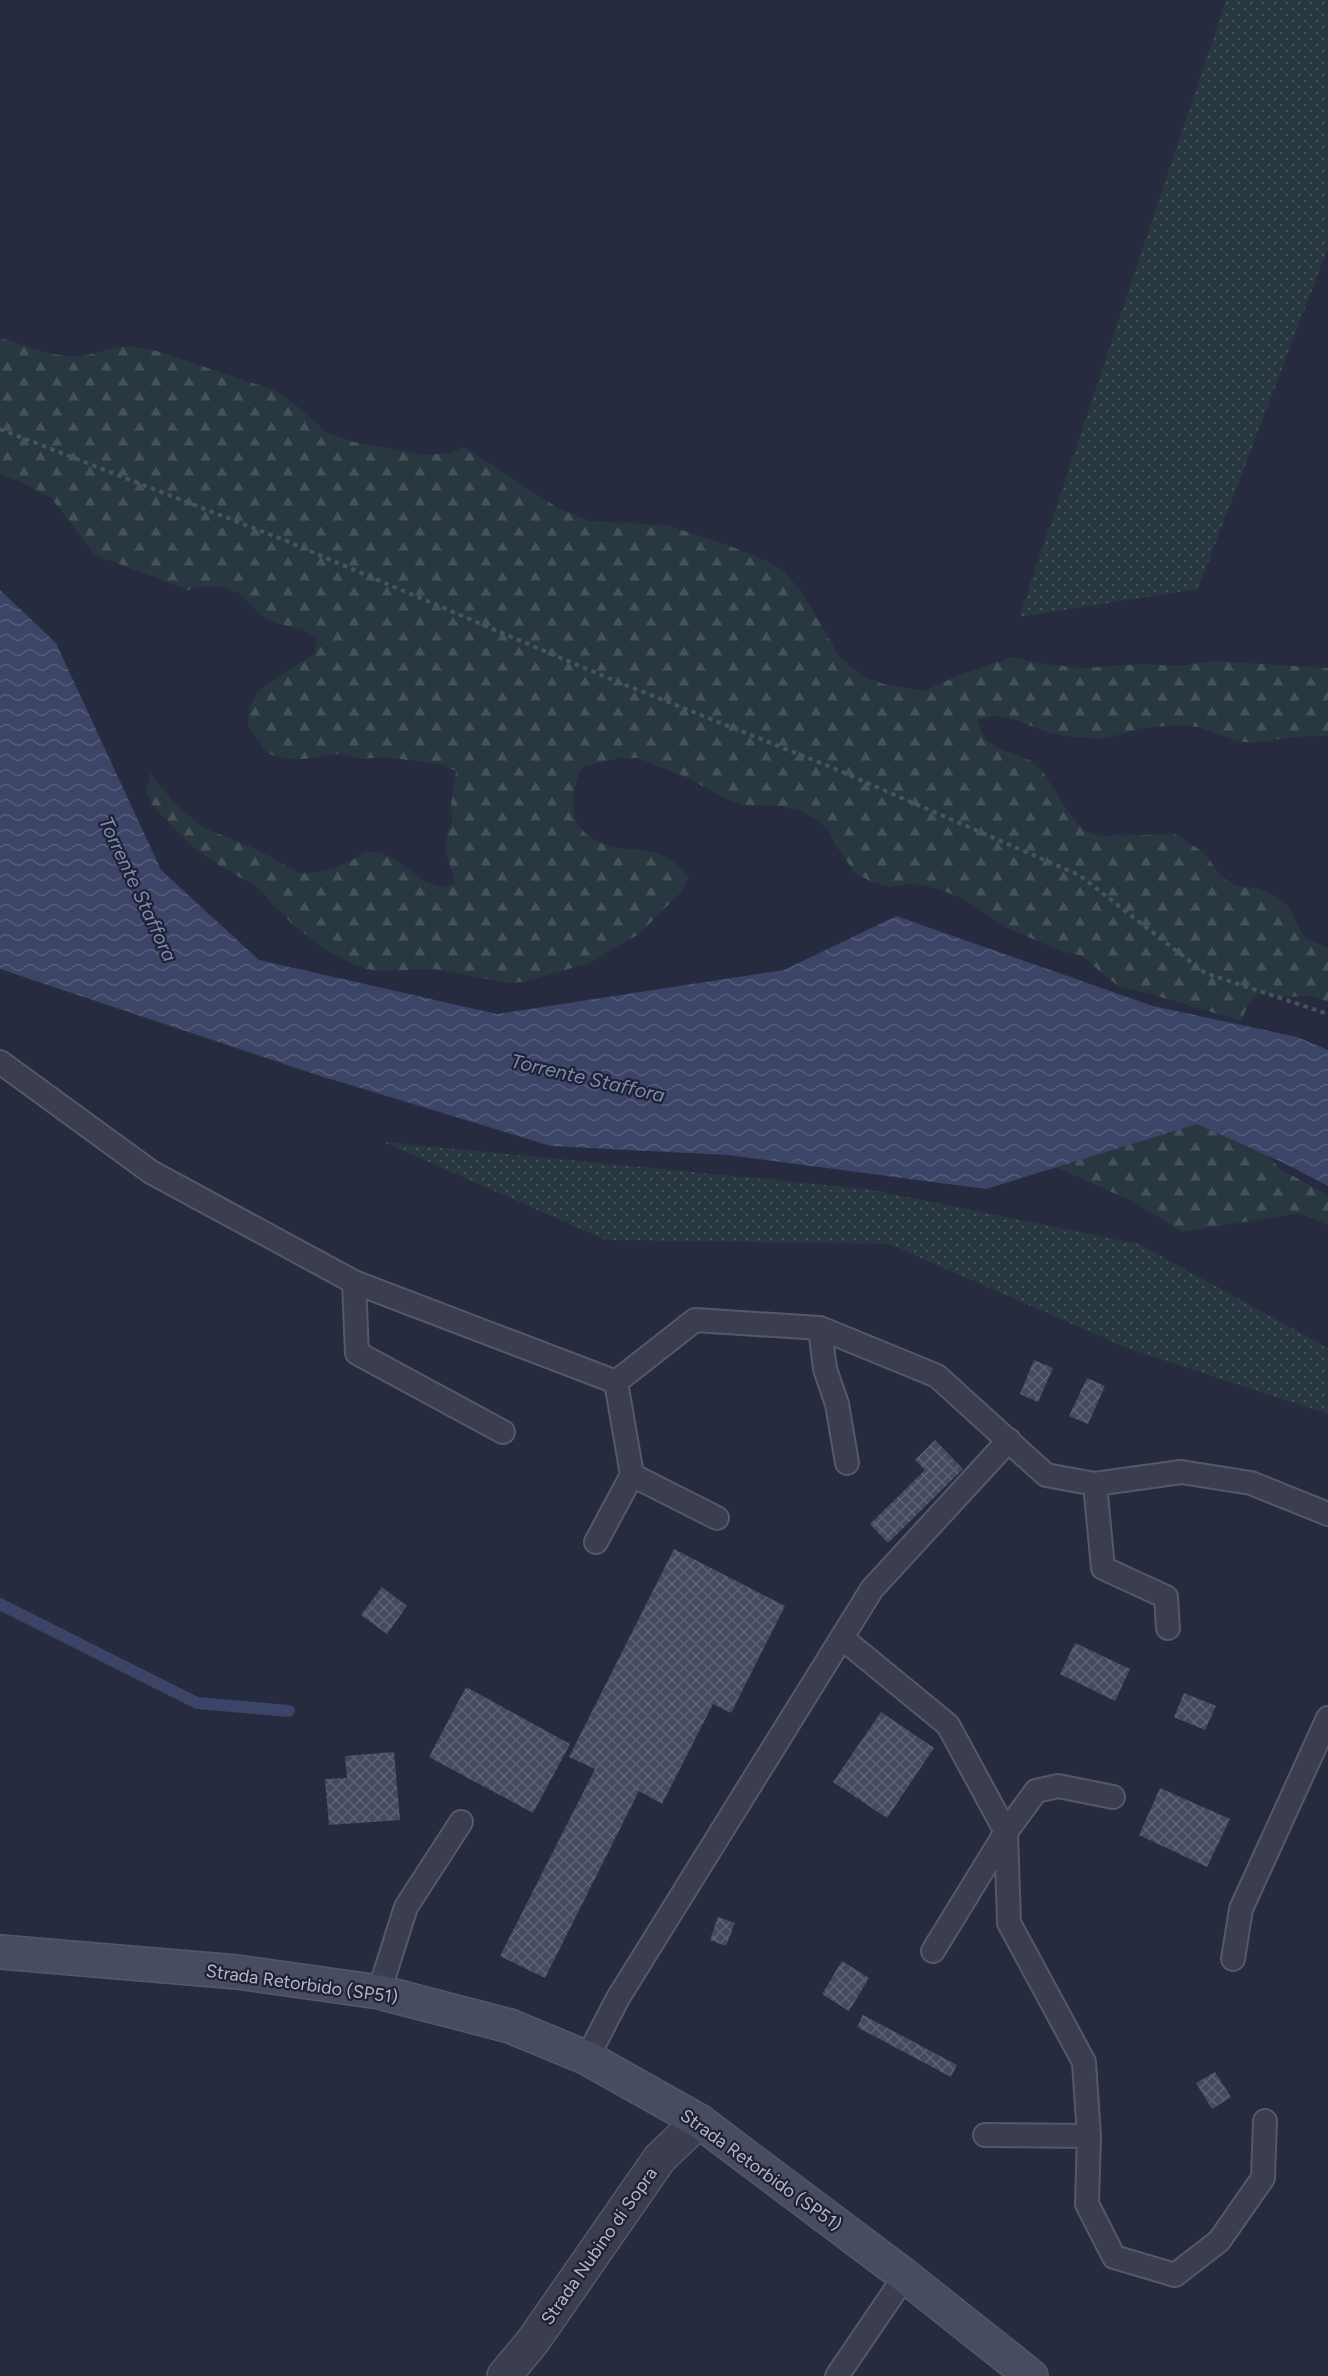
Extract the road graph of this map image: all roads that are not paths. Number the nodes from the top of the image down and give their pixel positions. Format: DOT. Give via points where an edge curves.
graph roads {
  1 [pos="0,1062"];
  2 [pos="354,1282"];
  3 [pos="820,1328"];
  4 [pos="616,1382"];
  5 [pos="503,1432"];
  6 [pos="1009,1440"];
  7 [pos="847,1463"];
  8 [pos="632,1475"];
  9 [pos="1095,1484"];
  10 [pos="1328,1514"];
  11 [pos="717,1518"];
  12 [pos="596,1542"];
  13 [pos="1168,1628"];
  14 [pos="842,1638"];
  15 [pos="1328,1718"];
  16 [pos="1113,1797"];
  17 [pos="461,1822"];
  18 [pos="1006,1832"];
  19 [pos="933,1951"];
  20 [pos="0,1952"];
  21 [pos="1233,1959"];
  22 [pos="379,1992"];
  23 [pos="587,2058"];
  24 [pos="699,2121"];
  25 [pos="1265,2121"];
  26 [pos="985,2135"];
  27 [pos="1089,2136"];
  28 [pos="905,2276"];
  29 [pos="504,2376"];
  30 [pos="837,2376"];
  31 [pos="1031,2376"];
  1 -- 2 [label="lane" via="151,1172"];
  2 -- 4 [label="lane"];
  2 -- 5 [label="lane" via="357,1353"];
  3 -- 4 [label="lane" via="695,1320"];
  3 -- 6 [label="lane" via="938,1376"];
  3 -- 7 [label="lane" via="825,1370 837,1404"];
  4 -- 8 [label="lane"];
  6 -- 9 [label="lane" via="1046,1475"];
  6 -- 14 [label="lane" via="872,1590"];
  8 -- 11 [label="lane"];
  8 -- 12 [label="lane"];
  9 -- 10 [label="lane" via="1180,1472 1251,1483"];
  9 -- 13 [label="lane" via="1103,1568 1166,1597"];
  14 -- 18 [label="lane" via="948,1725"];
  14 -- 23 [label="lane" via="618,1998"];
  15 -- 21 [label="lane" via="1240,1909"];
  16 -- 18 [label="lane" via="1058,1786 1036,1791"];
  17 -- 22 [label="lane" via="406,1907"];
  18 -- 19 [label="lane"];
  18 -- 27 [label="lane" via="1010,1923 1084,2062"];
  20 -- 22 [label="street, Strada Retorbido (SP51)" via="237,1972"];
  22 -- 23 [label="street, Strada Retorbido (SP51)" via="510,2026"];
  23 -- 24 [label="street, Strada Retorbido (SP51)"];
  24 -- 28 [label="street, Strada Retorbido (SP51)"];
  24 -- 29 [label="street, Strada Nubino di Sopra" via="660,2158 533,2341"];
  25 -- 27 [label="lane" via="1263,2178 1219,2241 1175,2275 1114,2257 1087,2204"];
  26 -- 27 [label="lane"];
  28 -- 30 [label="lane"];
  28 -- 31 [label="street, Strada Retorbido (SP51)"];
}
